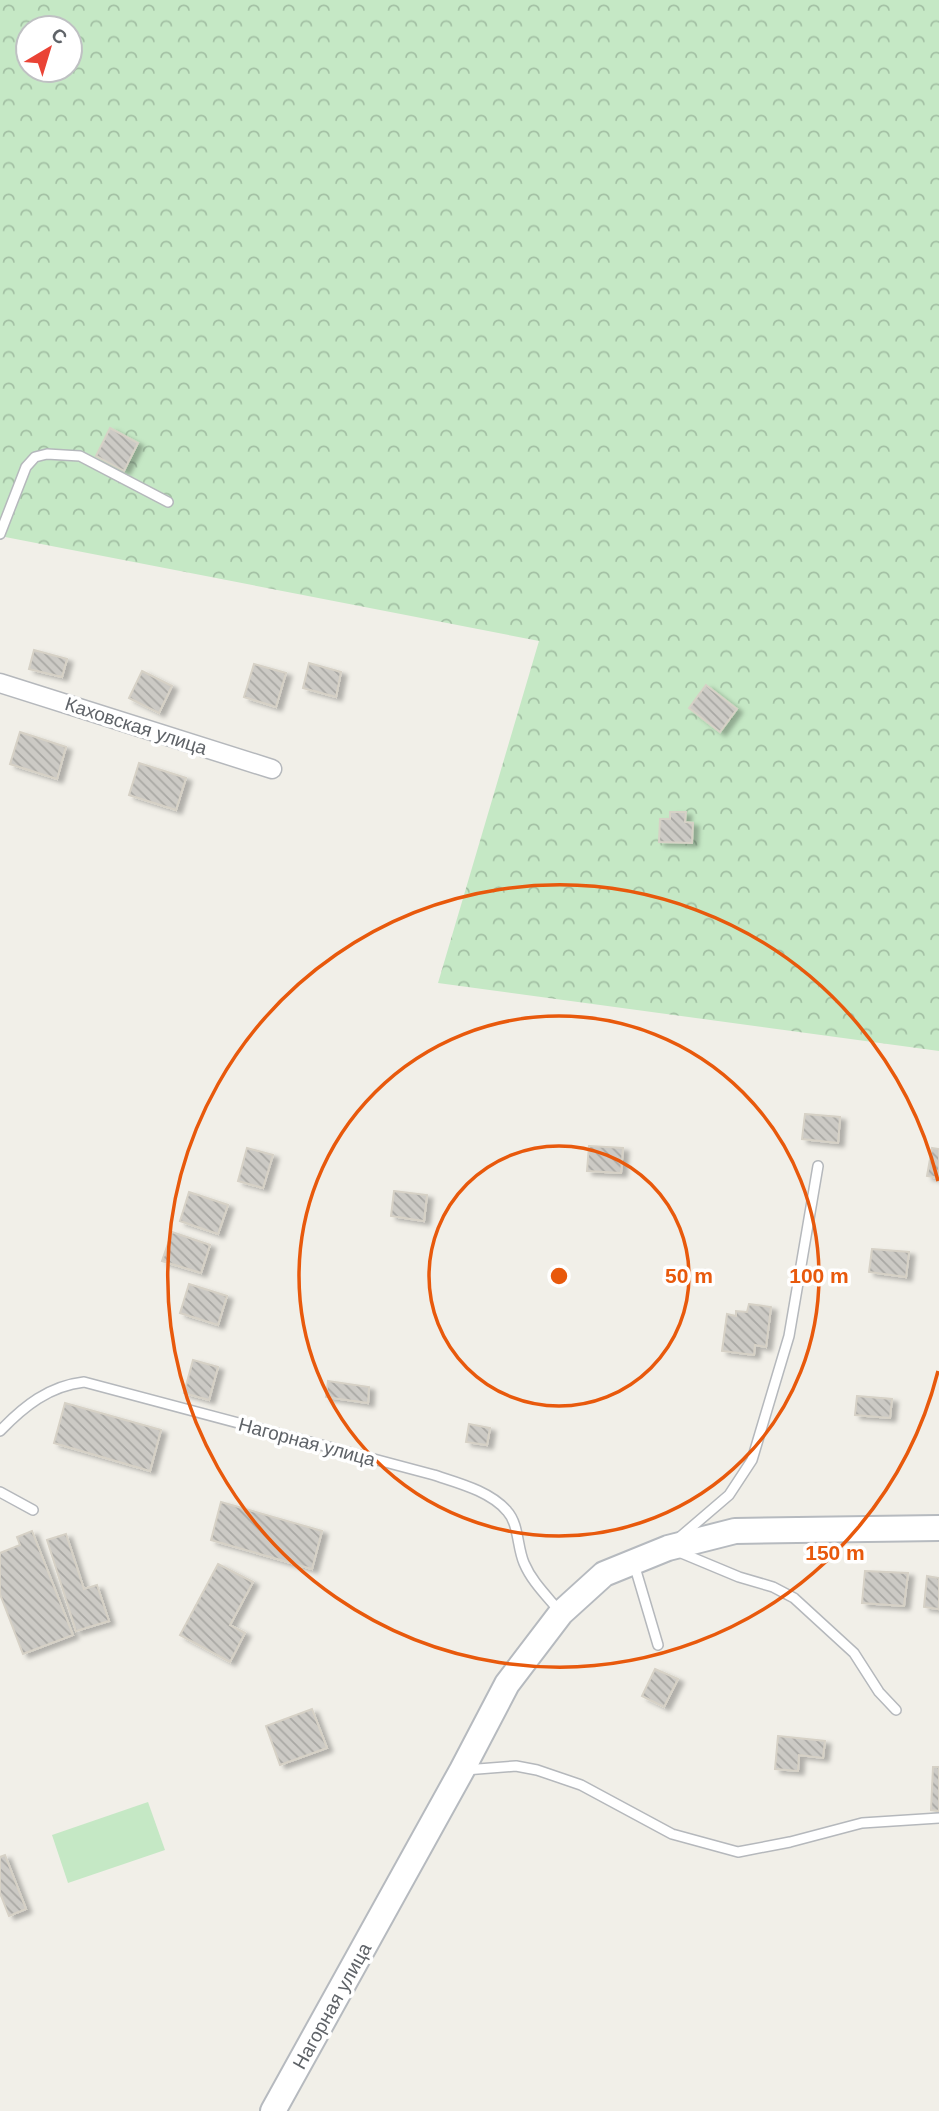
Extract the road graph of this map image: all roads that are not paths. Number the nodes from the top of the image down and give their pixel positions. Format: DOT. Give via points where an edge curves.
graph roads {
  1 [pos="168,502"];
  2 [pos="0,534"];
  3 [pos="0,683"];
  4 [pos="272,769"];
  5 [pos="818,1166"];
  6 [pos="0,1431"];
  7 [pos="0,1492"];
  8 [pos="33,1510"];
  9 [pos="939,1528"];
  10 [pos="668,1548"];
  11 [pos="633,1562"];
  12 [pos="561,1613"];
  13 [pos="658,1645"];
  14 [pos="896,1710"];
  15 [pos="462,1770"];
  16 [pos="939,1818"];
  17 [pos="273,2111"];
  1 -- 2 [label="lane" via="80,456 47,454 35,457 26,467"];
  3 -- 4 [label="street, Каховская улица"];
  5 -- 10 [label="lane" via="789,1336 752,1460 729,1495"];
  6 -- 12 [label="lane, Нагорная улица" via="43,1394 84,1382 434,1475 473,1488 510,1513 532,1579"];
  7 -- 8 [label="lane"];
  9 -- 10 [label="main road, Нагорная улица" via="735,1531"];
  10 -- 11 [label="main road, Нагорная улица"];
  10 -- 14 [label="lane" via="794,1598 853,1653"];
  11 -- 12 [label="main road, Нагорная улица" via="604,1574"];
  11 -- 13 [label="lane"];
  12 -- 15 [label="main road, Нагорная улица" via="507,1684"];
  15 -- 16 [label="lane" via="516,1766 537,1770 581,1785 672,1834 737,1852 862,1823"];
  15 -- 17 [label="main road, Нагорная улица"];
}
